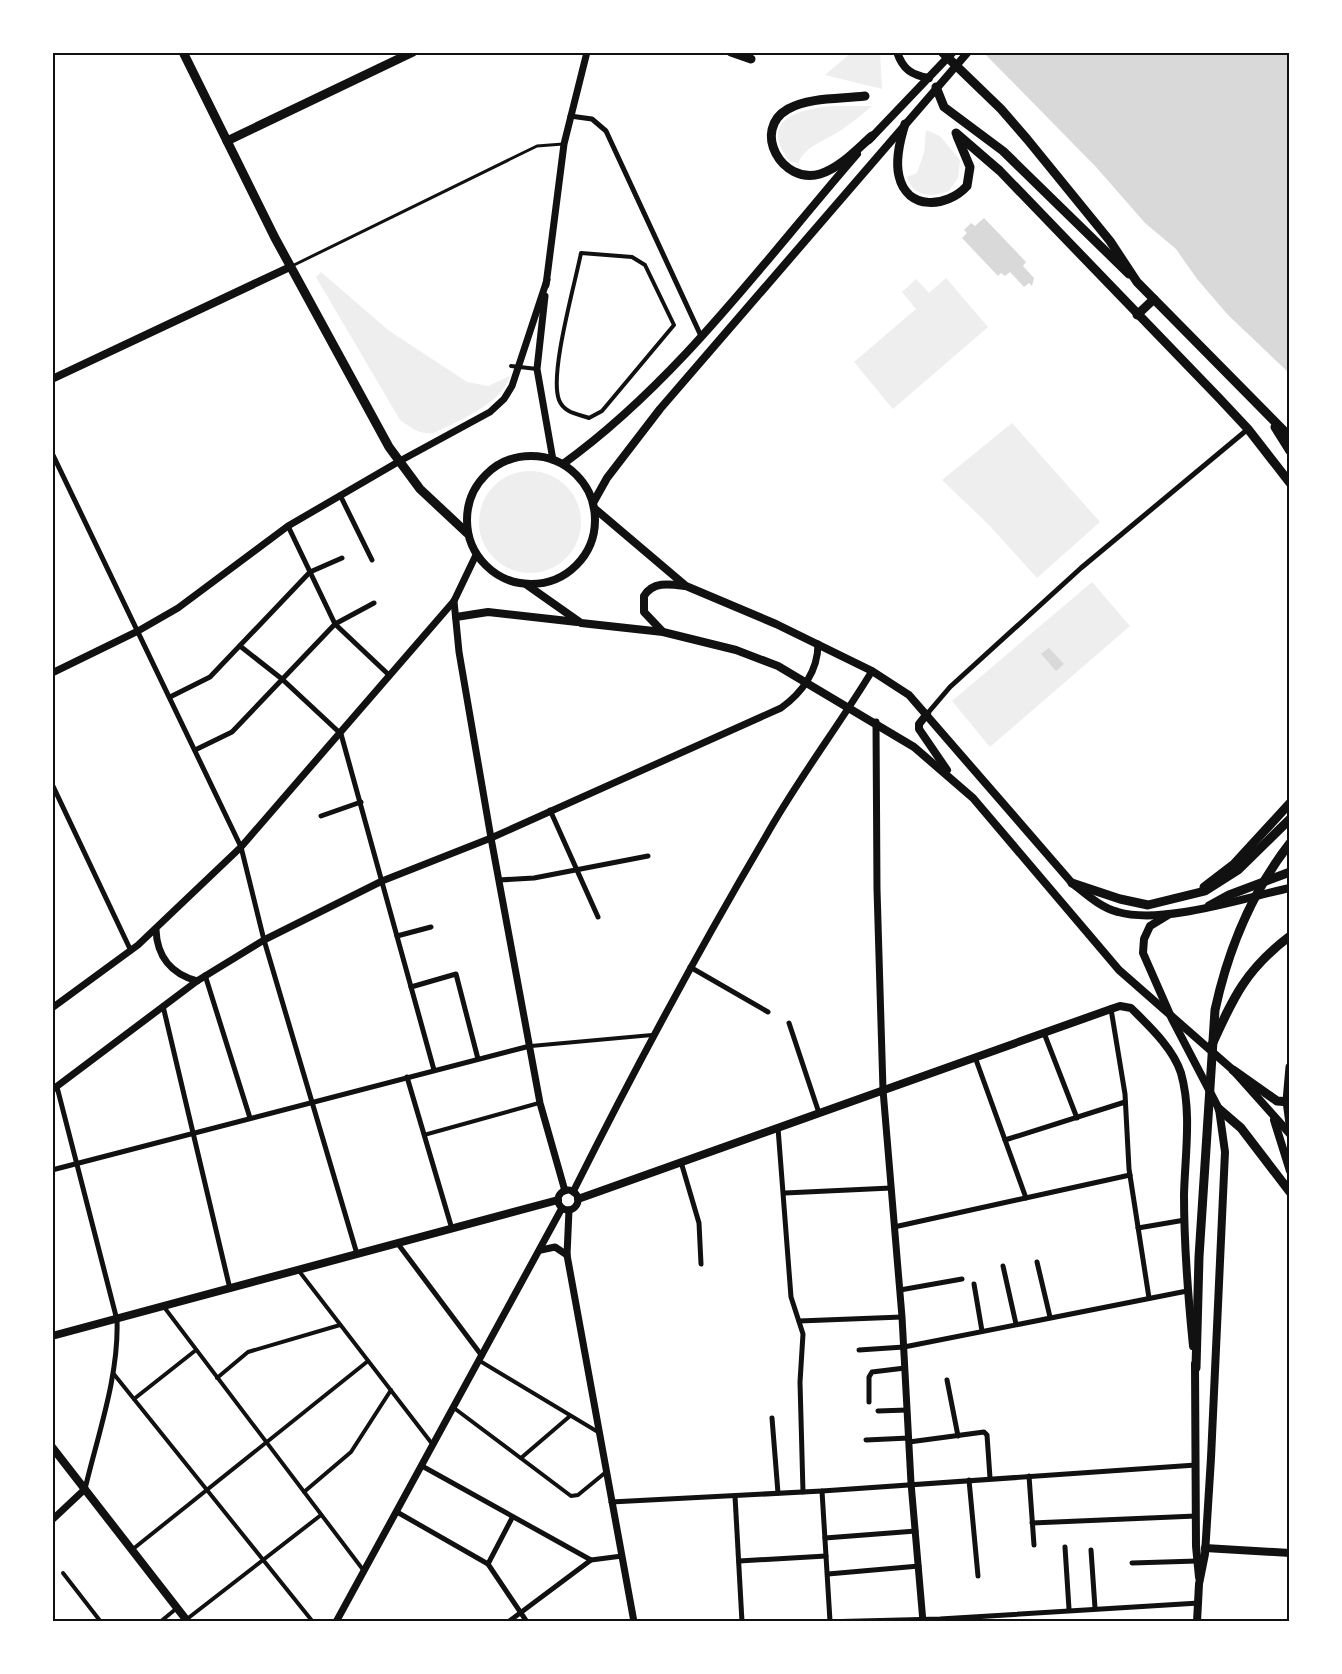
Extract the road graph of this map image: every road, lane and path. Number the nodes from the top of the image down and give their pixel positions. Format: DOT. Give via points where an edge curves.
graph roads {
  1 [pos="183,52"];
  2 [pos="413,52"];
  3 [pos="587,52"];
  4 [pos="731,52"];
  5 [pos="897,52"];
  6 [pos="942,52"];
  7 [pos="953,52"];
  8 [pos="968,52"];
  9 [pos="751,59"];
  10 [pos="929,78"];
  11 [pos="936,87"];
  12 [pos="865,96"];
  13 [pos="570,116"];
  14 [pos="905,124"];
  15 [pos="872,136"];
  16 [pos="227,141"];
  17 [pos="564,144"];
  18 [pos="290,267"];
  19 [pos="547,280"];
  20 [pos="1137,282"];
  21 [pos="656,287"];
  22 [pos="1154,299"];
  23 [pos="1137,315"];
  24 [pos="701,336"];
  25 [pos="515,366"];
  26 [pos="537,369"];
  27 [pos="52,379"];
  28 [pos="1271,421"];
  29 [pos="1248,429"];
  30 [pos="1290,437"];
  31 [pos="1290,451"];
  32 [pos="52,453"];
  33 [pos="553,459"];
  34 [pos="398,462"];
  35 [pos="563,464"];
  36 [pos="1290,483"];
  37 [pos="340,495"];
  38 [pos="593,505"];
  39 [pos="288,526"];
  40 [pos="467,533"];
  41 [pos="476,555"];
  42 [pos="342,558"];
  43 [pos="372,560"];
  44 [pos="310,572"];
  45 [pos="527,585"];
  46 [pos="686,586"];
  47 [pos="454,601"];
  48 [pos="375,603"];
  49 [pos="456,617"];
  50 [pos="580,623"];
  51 [pos="335,624"];
  52 [pos="138,631"];
  53 [pos="663,632"];
  54 [pos="818,644"];
  55 [pos="240,646"];
  56 [pos="872,671"];
  57 [pos="52,673"];
  58 [pos="390,676"];
  59 [pos="282,679"];
  60 [pos="808,681"];
  61 [pos="170,697"];
  62 [pos="849,708"];
  63 [pos="927,714"];
  64 [pos="876,722"];
  65 [pos="341,734"];
  66 [pos="195,750"];
  67 [pos="950,775"];
  68 [pos="52,784"];
  69 [pos="361,802"];
  70 [pos="1290,803"];
  71 [pos="550,810"];
  72 [pos="321,816"];
  73 [pos="1290,819"];
  74 [pos="491,838"];
  75 [pos="1290,843"];
  76 [pos="241,847"];
  77 [pos="648,856"];
  78 [pos="577,871"];
  79 [pos="1290,872"];
  80 [pos="499,880"];
  81 [pos="382,881"];
  82 [pos="1072,883"];
  83 [pos="1290,888"];
  84 [pos="1194,895"];
  85 [pos="1209,906"];
  86 [pos="1174,912"];
  87 [pos="598,916"];
  88 [pos="431,927"];
  89 [pos="156,930"];
  90 [pos="397,936"];
  91 [pos="1290,936"];
  92 [pos="264,940"];
  93 [pos="131,951"];
  94 [pos="690,967"];
  95 [pos="205,975"];
  96 [pos="197,981"];
  97 [pos="411,987"];
  98 [pos="163,1006"];
  99 [pos="52,1008"];
  100 [pos="1111,1009"];
  101 [pos="768,1012"];
  102 [pos="1172,1019"];
  103 [pos="789,1023"];
  104 [pos="1044,1033"];
  105 [pos="652,1035"];
  106 [pos="530,1046"];
  107 [pos="1211,1047"];
  108 [pos="975,1057"];
  109 [pos="478,1059"];
  110 [pos="1290,1067"];
  111 [pos="434,1070"];
  112 [pos="1233,1070"];
  113 [pos="407,1077"];
  114 [pos="55,1088"];
  115 [pos="883,1090"];
  116 [pos="313,1102"];
  117 [pos="1125,1102"];
  118 [pos="1290,1102"];
  119 [pos="540,1103"];
  120 [pos="1219,1109"];
  121 [pos="819,1113"];
  122 [pos="1273,1117"];
  123 [pos="250,1118"];
  124 [pos="1077,1118"];
  125 [pos="1290,1124"];
  126 [pos="778,1128"];
  127 [pos="193,1133"];
  128 [pos="1290,1134"];
  129 [pos="424,1135"];
  130 [pos="1005,1140"];
  131 [pos="681,1162"];
  132 [pos="77,1163"];
  133 [pos="52,1170"];
  134 [pos="1290,1171"];
  135 [pos="1130,1174"];
  136 [pos="891,1188"];
  137 [pos="1290,1192"];
  138 [pos="785,1193"];
  139 [pos="572,1194"];
  140 [pos="1026,1198"];
  141 [pos="563,1206"];
  142 [pos="1185,1220"];
  143 [pos="894,1227"];
  144 [pos="1138,1228"];
  145 [pos="452,1229"];
  146 [pos="398,1244"];
  147 [pos="541,1250"];
  148 [pos="357,1254"];
  149 [pos="567,1255"];
  150 [pos="1037,1262"];
  151 [pos="701,1264"];
  152 [pos="1003,1266"];
  153 [pos="298,1270"];
  154 [pos="962,1279"];
  155 [pos="974,1284"];
  156 [pos="230,1289"];
  157 [pos="900,1290"];
  158 [pos="1187,1291"];
  159 [pos="1149,1298"];
  160 [pos="164,1307"];
  161 [pos="902,1317"];
  162 [pos="1050,1317"];
  163 [pos="117,1320"];
  164 [pos="799,1321"];
  165 [pos="1016,1324"];
  166 [pos="340,1325"];
  167 [pos="982,1331"];
  168 [pos="52,1336"];
  169 [pos="904,1347"];
  170 [pos="196,1350"];
  171 [pos="859,1350"];
  172 [pos="481,1359"];
  173 [pos="368,1361"];
  174 [pos="905,1368"];
  175 [pos="1196,1368"];
  176 [pos="113,1372"];
  177 [pos="217,1378"];
  178 [pos="947,1380"];
  179 [pos="391,1390"];
  180 [pos="134,1399"];
  181 [pos="869,1402"];
  182 [pos="454,1408"];
  183 [pos="907,1410"];
  184 [pos="878,1411"];
  185 [pos="570,1416"];
  186 [pos="772,1418"];
  187 [pos="599,1432"];
  188 [pos="958,1436"];
  189 [pos="866,1440"];
  190 [pos="909,1440"];
  191 [pos="266,1442"];
  192 [pos="433,1445"];
  193 [pos="52,1447"];
  194 [pos="521,1458"];
  195 [pos="1196,1465"];
  196 [pos="422,1466"];
  197 [pos="606,1472"];
  198 [pos="1029,1476"];
  199 [pos="990,1478"];
  200 [pos="969,1479"];
  201 [pos="911,1483"];
  202 [pos="85,1489"];
  203 [pos="207,1489"];
  204 [pos="822,1491"];
  205 [pos="304,1492"];
  206 [pos="803,1492"];
  207 [pos="778,1493"];
  208 [pos="735,1496"];
  209 [pos="611,1502"];
  210 [pos="397,1512"];
  211 [pos="321,1515"];
  212 [pos="1196,1516"];
  213 [pos="512,1518"];
  214 [pos="52,1520"];
  215 [pos="1032,1523"];
  216 [pos="916,1531"];
  217 [pos="825,1538"];
  218 [pos="1034,1545"];
  219 [pos="1065,1547"];
  220 [pos="1205,1548"];
  221 [pos="132,1550"];
  222 [pos="1091,1550"];
  223 [pos="1290,1553"];
  224 [pos="621,1556"];
  225 [pos="826,1556"];
  226 [pos="263,1560"];
  227 [pos="591,1560"];
  228 [pos="739,1561"];
  229 [pos="1197,1561"];
  230 [pos="1132,1563"];
  231 [pos="488,1564"];
  232 [pos="919,1566"];
  233 [pos="364,1571"];
  234 [pos="63,1573"];
  235 [pos="828,1574"];
  236 [pos="978,1576"];
  237 [pos="1199,1584"];
  238 [pos="1199,1603"];
  239 [pos="177,1607"];
  240 [pos="1095,1608"];
  241 [pos="1069,1609"];
  242 [pos="520,1612"];
  243 [pos="188,1620"];
  244 [pos="923,1620"];
  245 [pos="830,1621"];
  246 [pos="101,1622"];
  247 [pos="160,1622"];
  248 [pos="313,1622"];
  249 [pos="336,1622"];
  250 [pos="508,1622"];
  251 [pos="527,1622"];
  252 [pos="634,1622"];
  253 [pos="742,1622"];
  254 [pos="821,1622"];
  255 [pos="1197,1622"];
  1 -- 16 [label="highway"];
  2 -- 16 [label="highway"];
  3 -- 13 [label="street"];
  4 -- 9 [label="highway"];
  5 -- 10 [label="main road" via="907,71"];
  6 -- 20 [label="highway" via="1020,132 1110,241"];
  7 -- 10 [label="main road"];
  8 -- 11 [label="main road"];
  10 -- 15 [label="main road"];
  11 -- 14 [label="main road"];
  11 -- 20 [label="highway" via="944,107 1003,151"];
  12 -- 15 [label="highway" via="788,109 778,118 771,140 783,165 808,175 831,169"];
  13 -- 17 [label="street"];
  13 -- 24 [label="street" via="587,116 606,131"];
  14 -- 23 [label="highway" via="899,150 899,177 904,188 924,202 948,201 967,186 970,167 956,134 1000,171"];
  14 -- 38 [label="main road" via="641,432 607,478"];
  15 -- 24 [label="main road"];
  16 -- 18 [label="highway"];
  17 -- 18 [label="lane" via="537,146"];
  17 -- 19 [label="street"];
  18 -- 27 [label="main road"];
  18 -- 34 [label="highway"];
  19 -- 25 [label="street"];
  19 -- 26 [label="street"];
  20 -- 22 [label="highway"];
  21 -- 21 [label="street" via="645,265 632,257 581,253 556,373 559,399 567,411 589,418 602,411 674,325"];
  22 -- 23 [label="highway"];
  22 -- 28 [label="highway"];
  23 -- 29 [label="highway"];
  24 -- 35 [label="main road" via="634,406"];
  25 -- 26 [label="street"];
  25 -- 34 [label="street" via="504,399 490,412"];
  26 -- 33 [label="street"];
  28 -- 30 [label="highway"];
  28 -- 31 [label="highway"];
  29 -- 36 [label="highway"];
  29 -- 63 [label="street" via="1081,568 950,687"];
  32 -- 52 [label="street"];
  33 -- 35 [label="main road"];
  33 -- 40 [label="main road" via="514,458 496,465 471,495"];
  34 -- 37 [label="street"];
  34 -- 40 [label="highway" via="420,489"];
  35 -- 38 [label="main road" via="576,474"];
  37 -- 39 [label="street"];
  37 -- 43 [label="street"];
  38 -- 45 [label="main road" via="595,525 591,541 578,562 559,578"];
  38 -- 46 [label="main road"];
  39 -- 44 [label="street"];
  39 -- 52 [label="street" via="195,596"];
  40 -- 41 [label="main road"];
  41 -- 45 [label="main road" via="498,576"];
  41 -- 47 [label="street"];
  42 -- 44 [label="street"];
  44 -- 51 [label="street"];
  44 -- 55 [label="street"];
  45 -- 50 [label="main road"];
  46 -- 53 [label="main road" via="664,584 652,587 644,596 644,612"];
  46 -- 54 [label="main road"];
  47 -- 49 [label="street"];
  47 -- 58 [label="street"];
  48 -- 51 [label="street"];
  49 -- 50 [label="main road" via="488,612"];
  49 -- 74 [label="street"];
  50 -- 53 [label="main road"];
  51 -- 58 [label="street"];
  51 -- 59 [label="street"];
  52 -- 57 [label="street"];
  52 -- 61 [label="street"];
  53 -- 60 [label="main road" via="746,653"];
  54 -- 56 [label="main road"];
  54 -- 60 [label="street"];
  55 -- 59 [label="street"];
  55 -- 61 [label="street" via="210,676"];
  56 -- 62 [label="street"];
  56 -- 63 [label="main road" via="909,695"];
  58 -- 65 [label="street"];
  59 -- 65 [label="street"];
  59 -- 66 [label="street" via="232,732"];
  60 -- 62 [label="main road"];
  60 -- 71 [label="street" via="793,699 759,720"];
  61 -- 66 [label="street"];
  62 -- 64 [label="main road"];
  62 -- 94 [label="street" via="767,834"];
  63 -- 67 [label="main road" via="918,729"];
  63 -- 82 [label="main road"];
  64 -- 67 [label="main road"];
  64 -- 115 [label="street"];
  65 -- 69 [label="street"];
  65 -- 76 [label="street"];
  66 -- 76 [label="street"];
  67 -- 102 [label="main road" via="1119,970"];
  68 -- 93 [label="street"];
  69 -- 72 [label="street"];
  69 -- 81 [label="street"];
  70 -- 84 [label="highway" via="1234,864"];
  71 -- 74 [label="street"];
  71 -- 78 [label="street"];
  73 -- 84 [label="highway" via="1238,870"];
  74 -- 80 [label="street"];
  74 -- 81 [label="street"];
  75 -- 107 [label="highway" via="1258,892 1235,941 1219,991"];
  76 -- 89 [label="street"];
  76 -- 92 [label="street"];
  77 -- 78 [label="street"];
  78 -- 80 [label="street"];
  78 -- 87 [label="street"];
  79 -- 85 [label="highway"];
  80 -- 106 [label="street"];
  81 -- 90 [label="street"];
  81 -- 92 [label="street"];
  82 -- 84 [label="highway" via="1148,905"];
  82 -- 86 [label="main road" via="1116,912"];
  83 -- 85 [label="main road"];
  85 -- 86 [label="main road"];
  86 -- 102 [label="main road" via="1150,926 1143,952"];
  88 -- 90 [label="street"];
  89 -- 93 [label="street"];
  89 -- 96 [label="street" via="158,947 167,963"];
  90 -- 97 [label="street"];
  91 -- 107 [label="highway" via="1251,970 1234,995"];
  92 -- 95 [label="street"];
  92 -- 116 [label="street"];
  93 -- 99 [label="street"];
  94 -- 101 [label="street"];
  94 -- 105 [label="street"];
  95 -- 96 [label="street"];
  95 -- 123 [label="street"];
  96 -- 98 [label="street"];
  97 -- 109 [label="street" via="456,974"];
  97 -- 111 [label="street"];
  98 -- 114 [label="street"];
  98 -- 127 [label="street"];
  100 -- 104 [label="main road"];
  100 -- 117 [label="street"];
  100 -- 142 [label="main road" via="1131,1008 1172,1054 1180,1072 1187,1123"];
  102 -- 112 [label="main road"];
  102 -- 120 [label="main road"];
  103 -- 121 [label="street"];
  104 -- 108 [label="main road"];
  104 -- 124 [label="street"];
  105 -- 106 [label="street"];
  105 -- 139 [label="street"];
  106 -- 109 [label="street"];
  106 -- 119 [label="street"];
  107 -- 175 [label="highway"];
  108 -- 115 [label="main road"];
  108 -- 130 [label="street"];
  109 -- 111 [label="street"];
  110 -- 125 [label="highway"];
  111 -- 113 [label="street"];
  112 -- 118 [label="highway" via="1276,1101"];
  112 -- 122 [label="main road"];
  113 -- 116 [label="street"];
  113 -- 129 [label="street"];
  114 -- 132 [label="street"];
  115 -- 121 [label="main road"];
  115 -- 136 [label="street"];
  116 -- 123 [label="street"];
  116 -- 148 [label="street"];
  117 -- 124 [label="street"];
  117 -- 135 [label="street"];
  119 -- 129 [label="street"];
  119 -- 139 [label="street"];
  120 -- 137 [label="highway" via="1240,1128"];
  120 -- 220 [label="main road" via="1225,1152"];
  121 -- 126 [label="main road"];
  122 -- 128 [label="main road"];
  122 -- 134 [label="main road"];
  123 -- 127 [label="street"];
  124 -- 130 [label="street"];
  126 -- 131 [label="main road"];
  126 -- 138 [label="street"];
  127 -- 132 [label="street"];
  127 -- 156 [label="street"];
  129 -- 145 [label="street"];
  130 -- 140 [label="street"];
  131 -- 139 [label="main road"];
  131 -- 151 [label="street" via="697,1213"];
  132 -- 133 [label="street"];
  132 -- 163 [label="street"];
  135 -- 140 [label="street"];
  135 -- 144 [label="street"];
  136 -- 138 [label="street"];
  136 -- 143 [label="street"];
  138 -- 164 [label="street" via="791,1297"];
  139 -- 141 [label="street"];
  139 -- 141 [label="street" via="577,1205"];
  140 -- 143 [label="street"];
  141 -- 145 [label="main road"];
  141 -- 147 [label="street"];
  141 -- 149 [label="street"];
  142 -- 144 [label="street"];
  142 -- 158 [label="main road"];
  143 -- 157 [label="street"];
  144 -- 159 [label="street"];
  145 -- 146 [label="main road"];
  146 -- 148 [label="main road"];
  146 -- 172 [label="street"];
  147 -- 149 [label="street" via="555,1247"];
  147 -- 172 [label="street"];
  148 -- 153 [label="main road"];
  149 -- 187 [label="street"];
  150 -- 162 [label="street"];
  152 -- 165 [label="street"];
  153 -- 156 [label="main road"];
  153 -- 166 [label="street"];
  154 -- 157 [label="street"];
  155 -- 167 [label="street"];
  156 -- 160 [label="main road"];
  157 -- 161 [label="street"];
  158 -- 159 [label="street"];
  158 -- 175 [label="main road"];
  159 -- 162 [label="street"];
  160 -- 163 [label="main road"];
  160 -- 170 [label="street"];
  161 -- 164 [label="street"];
  161 -- 169 [label="street"];
  162 -- 165 [label="street"];
  163 -- 168 [label="main road"];
  163 -- 176 [label="street"];
  164 -- 206 [label="street" via="803,1334"];
  165 -- 167 [label="street"];
  166 -- 173 [label="street"];
  166 -- 177 [label="street" via="248,1352"];
  167 -- 169 [label="street"];
  169 -- 171 [label="street"];
  169 -- 174 [label="street"];
  170 -- 177 [label="street"];
  170 -- 180 [label="street"];
  172 -- 182 [label="street"];
  172 -- 185 [label="street"];
  173 -- 179 [label="street"];
  173 -- 191 [label="street"];
  174 -- 181 [label="street" via="871,1373"];
  174 -- 183 [label="street"];
  175 -- 195 [label="main road"];
  176 -- 180 [label="street"];
  176 -- 202 [label="street"];
  177 -- 191 [label="street"];
  178 -- 188 [label="street"];
  179 -- 192 [label="street"];
  179 -- 205 [label="street" via="351,1452"];
  180 -- 203 [label="street"];
  182 -- 192 [label="street"];
  182 -- 194 [label="street"];
  183 -- 184 [label="street"];
  183 -- 190 [label="street"];
  185 -- 187 [label="street"];
  185 -- 194 [label="street"];
  186 -- 207 [label="street"];
  187 -- 197 [label="street"];
  188 -- 190 [label="street"];
  188 -- 199 [label="street" via="986,1433"];
  189 -- 190 [label="street"];
  190 -- 201 [label="street"];
  191 -- 203 [label="street"];
  191 -- 205 [label="street"];
  192 -- 196 [label="street"];
  193 -- 202 [label="main road"];
  194 -- 197 [label="street" via="571,1496 578,1496"];
  195 -- 198 [label="street"];
  195 -- 212 [label="main road"];
  196 -- 210 [label="street"];
  196 -- 213 [label="street"];
  197 -- 209 [label="street"];
  198 -- 199 [label="street"];
  198 -- 215 [label="street"];
  199 -- 200 [label="street"];
  200 -- 201 [label="street"];
  200 -- 236 [label="street"];
  201 -- 204 [label="street"];
  201 -- 216 [label="street"];
  202 -- 214 [label="street"];
  202 -- 221 [label="main road"];
  203 -- 221 [label="street"];
  203 -- 226 [label="street"];
  204 -- 206 [label="street"];
  204 -- 217 [label="street"];
  205 -- 211 [label="street"];
  206 -- 207 [label="street"];
  207 -- 208 [label="street"];
  208 -- 209 [label="street"];
  208 -- 228 [label="street"];
  209 -- 224 [label="street"];
  210 -- 231 [label="street"];
  210 -- 233 [label="street"];
  211 -- 226 [label="street"];
  211 -- 233 [label="street"];
  212 -- 215 [label="street"];
  212 -- 229 [label="main road"];
  213 -- 227 [label="street"];
  213 -- 231 [label="street"];
  215 -- 218 [label="street"];
  216 -- 217 [label="street"];
  216 -- 232 [label="street"];
  217 -- 225 [label="street"];
  219 -- 241 [label="street"];
  220 -- 223 [label="main road"];
  220 -- 237 [label="main road"];
  221 -- 239 [label="main road"];
  222 -- 240 [label="street"];
  224 -- 227 [label="street"];
  224 -- 252 [label="street"];
  225 -- 228 [label="street"];
  225 -- 235 [label="street"];
  226 -- 243 [label="street"];
  226 -- 248 [label="street"];
  227 -- 242 [label="street"];
  228 -- 253 [label="street"];
  229 -- 230 [label="street"];
  229 -- 237 [label="main road"];
  231 -- 242 [label="street"];
  232 -- 235 [label="street"];
  232 -- 244 [label="street"];
  233 -- 249 [label="street"];
  234 -- 246 [label="street"];
  235 -- 245 [label="street"];
  237 -- 238 [label="main road"];
  238 -- 240 [label="street"];
  238 -- 255 [label="main road"];
  239 -- 243 [label="main road"];
  239 -- 247 [label="street"];
  240 -- 241 [label="street"];
  241 -- 244 [label="street"];
  242 -- 250 [label="street"];
  242 -- 251 [label="street"];
  244 -- 245 [label="street"];
  245 -- 254 [label="street"];
}
